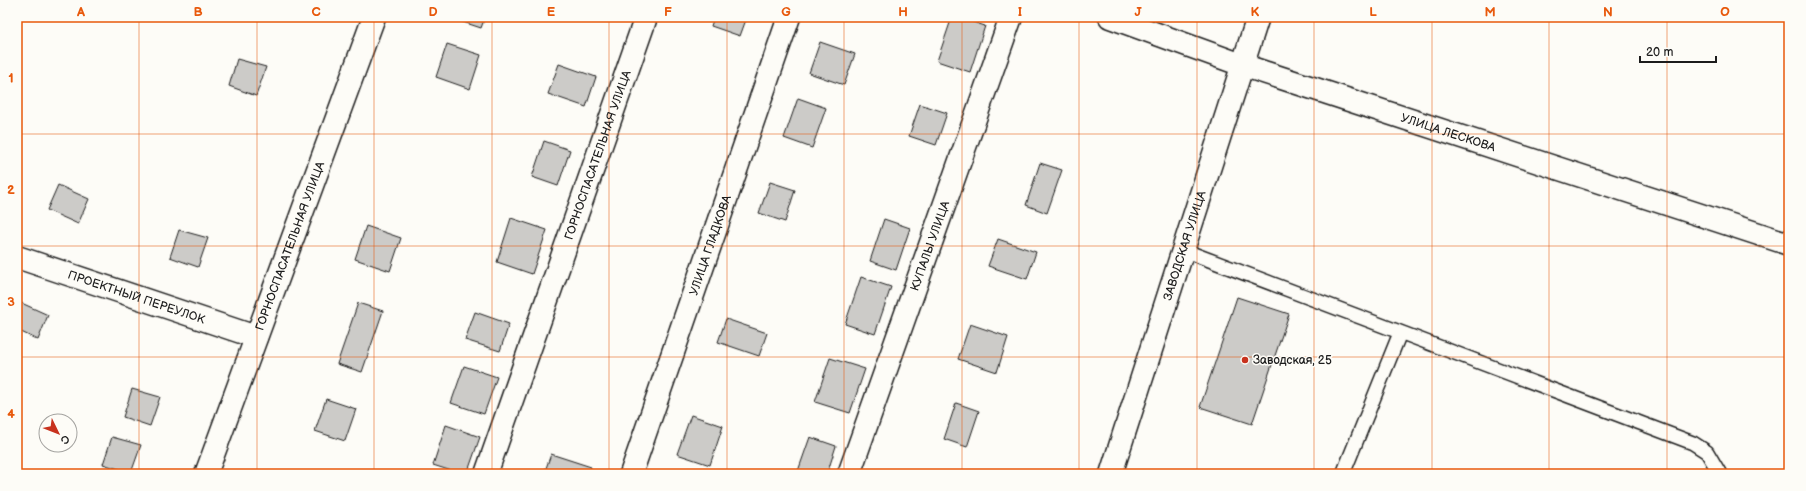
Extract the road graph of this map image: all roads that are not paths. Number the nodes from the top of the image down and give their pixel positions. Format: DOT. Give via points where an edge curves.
graph roads {
  1 [pos="374,17"];
  2 [pos="646,17"];
  3 [pos="789,17"];
  4 [pos="1011,17"];
  5 [pos="1110,17"];
  6 [pos="1258,17"];
  7 [pos="1242,65"];
  8 [pos="1789,244"];
  9 [pos="1183,250"];
  10 [pos="17,257"];
  11 [pos="1400,332"];
  12 [pos="256,337"];
  13 [pos="206,474"];
  14 [pos="486,474"];
  15 [pos="631,474"];
  16 [pos="849,474"];
  17 [pos="1111,474"];
  18 [pos="1342,474"];
  19 [pos="1720,474"];
  1 -- 12 [label="street, ГОРНОСПАСАТЕЛЬНАЯ УЛИЦА"];
  2 -- 14 [label="street, ГОРНОСПАСАТЕЛЬНАЯ УЛИЦА"];
  3 -- 15 [label="street, УЛИЦА ГЛАДКОВА"];
  4 -- 16 [label="street, КУПАЛЫ УЛИЦА"];
  5 -- 7 [label="street, УЛИЦА ЛЕСКОВА"];
  6 -- 7 [label="street, ЗАВОДСКАЯ УЛИЦА"];
  7 -- 8 [label="street, УЛИЦА ЛЕСКОВА"];
  7 -- 9 [label="street, ЗАВОДСКАЯ УЛИЦА"];
  9 -- 11 [label="lane"];
  9 -- 17 [label="street, ЗАВОДСКАЯ УЛИЦА"];
  10 -- 12 [label="street, ПРОЕКТНЫЙ ПЕРЕУЛОК"];
  11 -- 18 [label="lane"];
  11 -- 19 [label="lane" via="1693,443 1707,452"];
  12 -- 13 [label="street, ГОРНОСПАСАТЕЛЬНАЯ УЛИЦА"];
}
